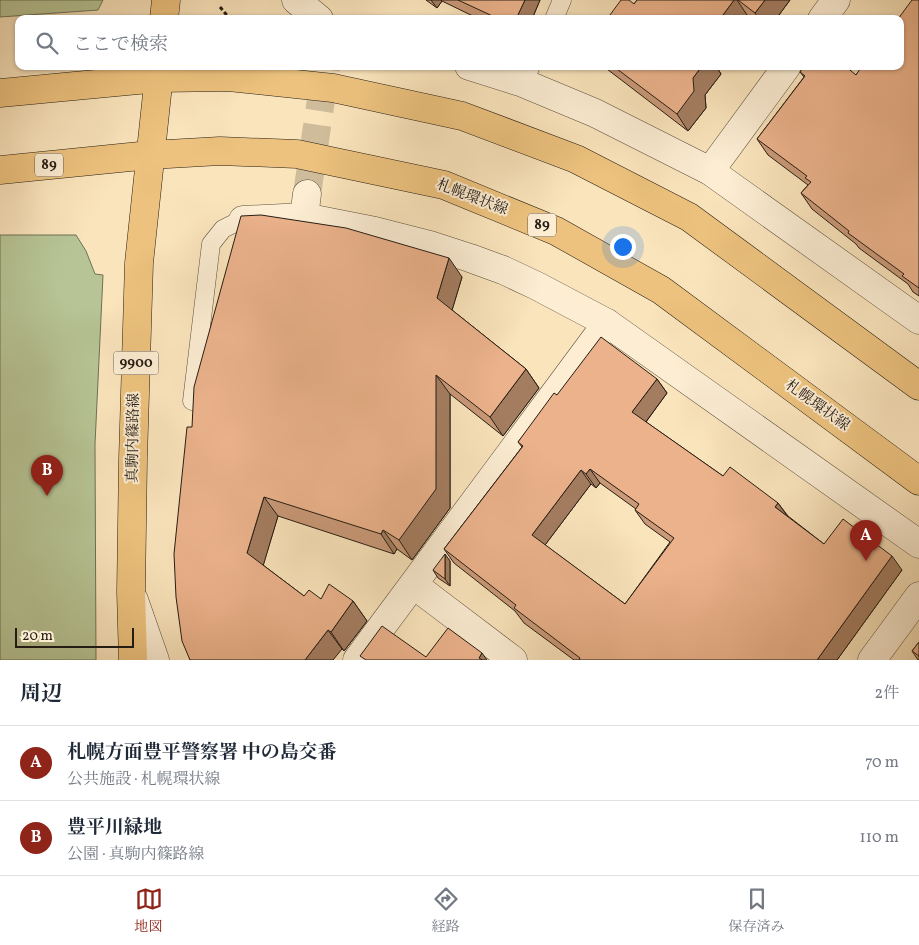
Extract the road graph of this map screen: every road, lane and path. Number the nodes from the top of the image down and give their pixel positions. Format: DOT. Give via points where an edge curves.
graph roads {
  1 [pos="166,0"];
  2 [pos="296,0"];
  3 [pos="562,0"];
  4 [pos="836,0"];
  5 [pos="220,6"];
  6 [pos="164,15"];
  7 [pos="227,15"];
  8 [pos="314,15"];
  9 [pos="556,15"];
  10 [pos="825,15"];
  11 [pos="495,70"];
  12 [pos="784,70"];
  13 [pos="159,72"];
  14 [pos="527,75"];
  15 [pos="0,93"];
  16 [pos="150,155"];
  17 [pos="0,170"];
  18 [pos="710,171"];
  19 [pos="241,220"];
  20 [pos="919,320"];
  21 [pos="607,323"];
  22 [pos="919,386"];
  23 [pos="192,401"];
  24 [pos="919,481"];
  25 [pos="919,544"];
  26 [pos="414,585"];
  27 [pos="131,592"];
  28 [pos="919,596"];
  29 [pos="133,660"];
  30 [pos="155,660"];
  31 [pos="357,660"];
  32 [pos="513,660"];
  33 [pos="872,660"];
  1 -- 6 [label="main road"];
  2 -- 8 [label="street"];
  3 -- 9 [label="lane"];
  4 -- 10 [label="street"];
  5 -- 7 [label="path"];
  11 -- 14 [label="street"];
  12 -- 18 [label="street"];
  13 -- 15 [label="main road" via="104,83"];
  13 -- 16 [label="main road, 真駒内篠路線 / 9900"];
  13 -- 22 [label="main road" via="333,88 462,116 576,159 689,217"];
  14 -- 18 [label="street" via="594,113"];
  16 -- 17 [label="main road, 札幌環状線 / 89"];
  16 -- 24 [label="main road, 札幌環状線 / 89" via="220,151 297,154 444,185 556,231 660,290"];
  16 -- 27 [label="main road, 真駒内篠路線 / 9900" via="139,263"];
  18 -- 20 [label="street"];
  19 -- 21 [label="street" via="305,206 503,270"];
  19 -- 23 [label="lane" via="222,229 211,244"];
  21 -- 25 [label="street"];
  21 -- 26 [label="street"];
  26 -- 31 [label="street"];
  26 -- 32 [label="street"];
  27 -- 29 [label="main road, 真駒内篠路線 / 9900"];
  27 -- 30 [label="street"];
  28 -- 33 [label="street"];
}
